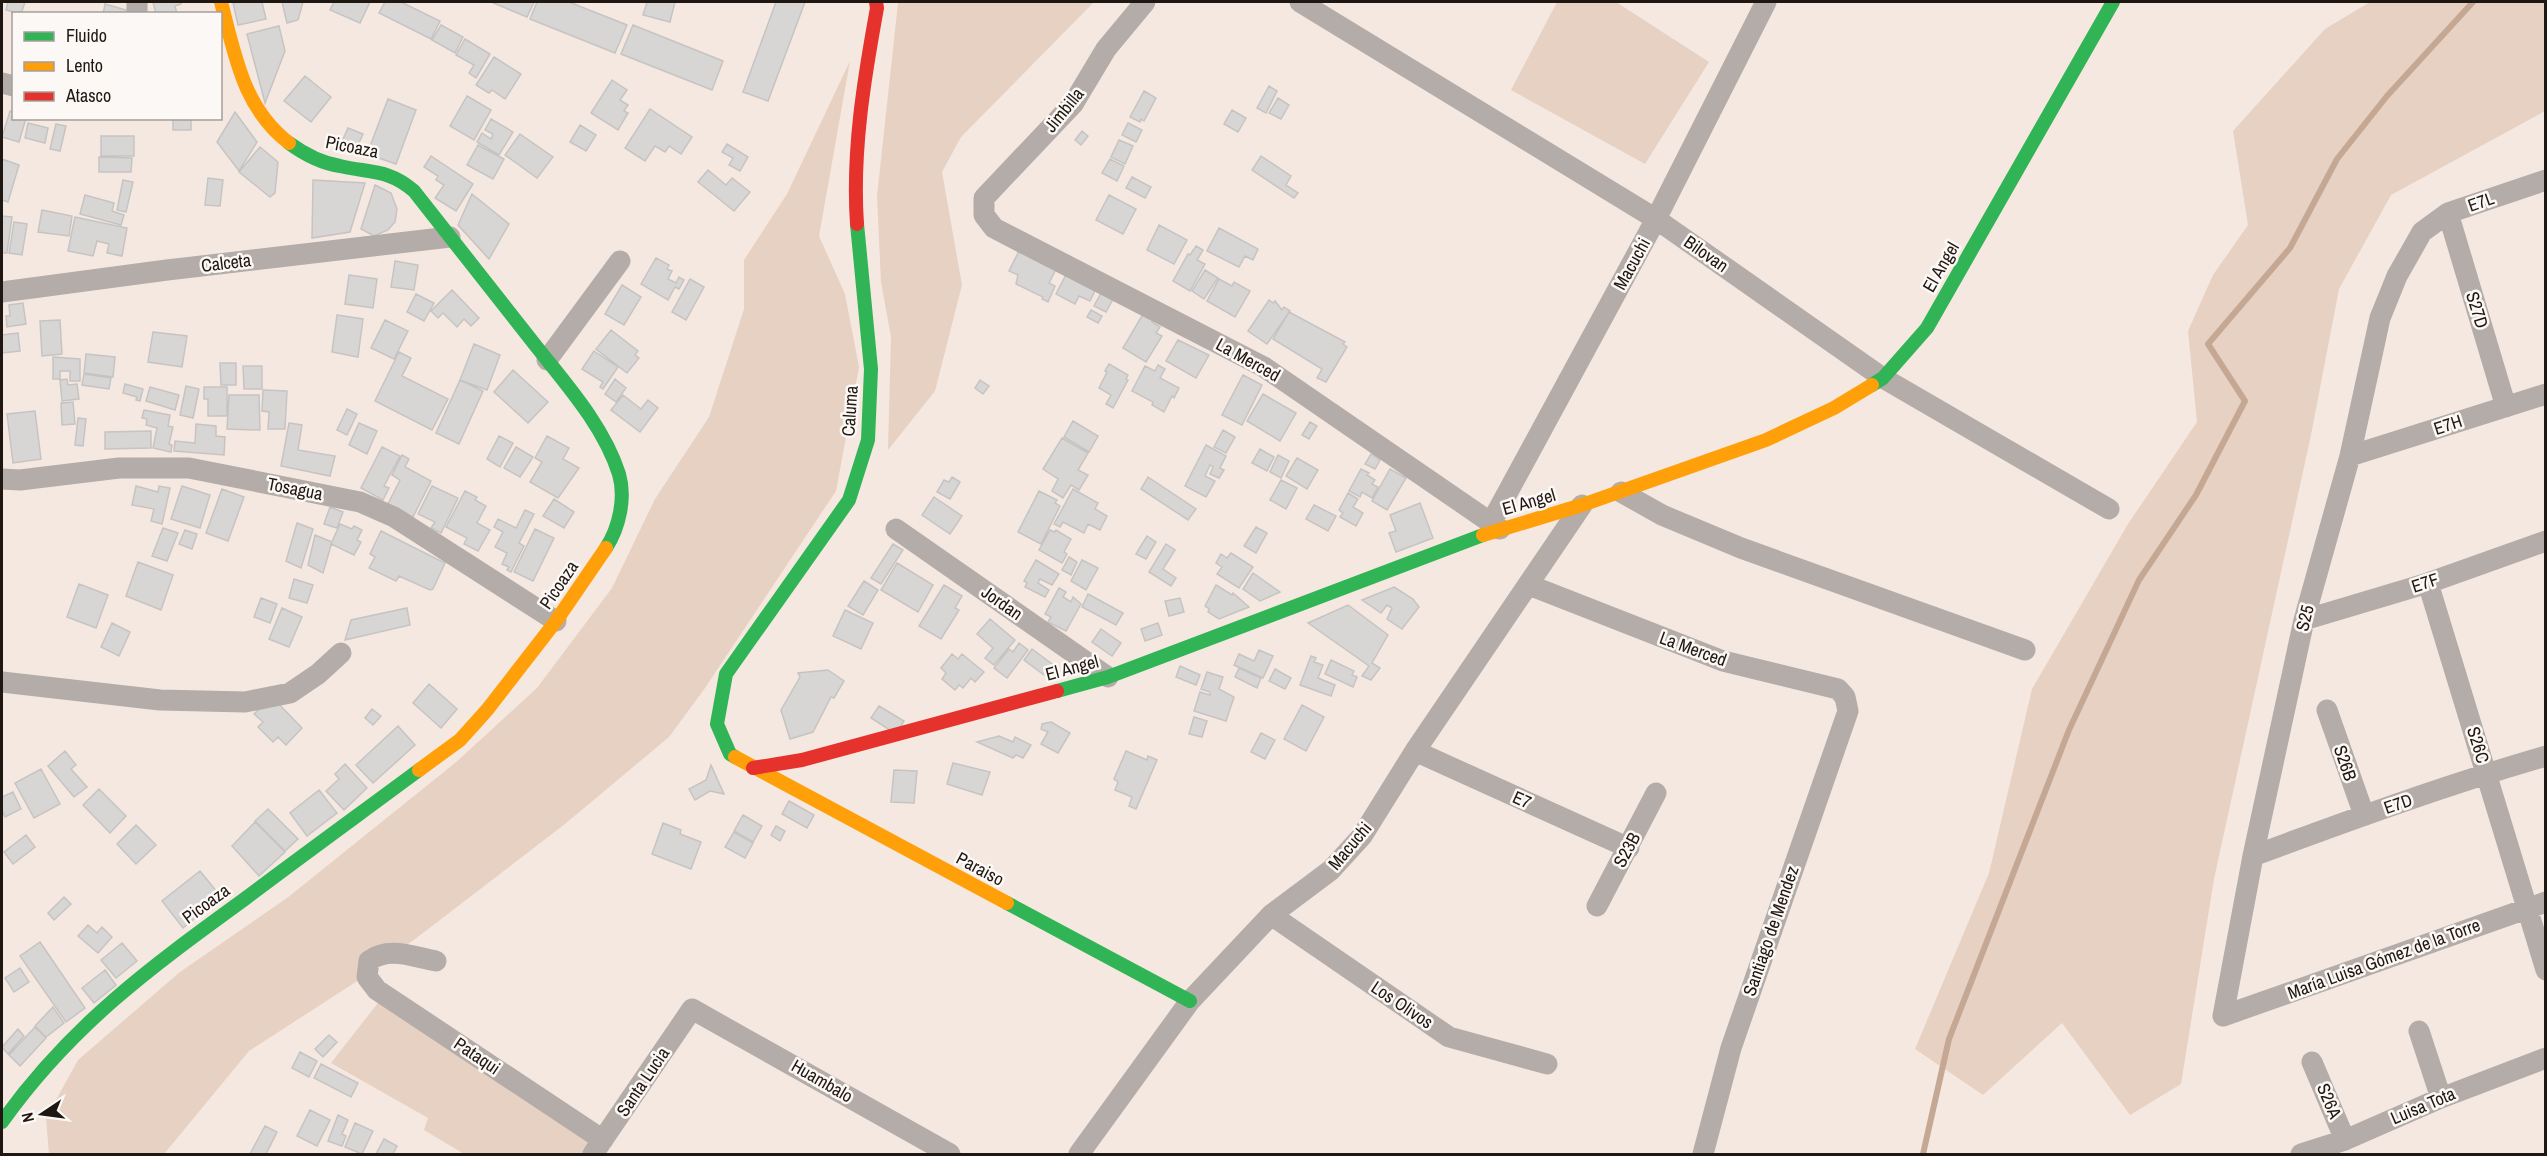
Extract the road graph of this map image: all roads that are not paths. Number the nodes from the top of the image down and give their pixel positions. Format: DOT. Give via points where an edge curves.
graph roads {
  1 [pos="221,2"];
  2 [pos="876,2"];
  3 [pos="1145,2"];
  4 [pos="1300,2"];
  5 [pos="1766,2"];
  6 [pos="2113,2"];
  7 [pos="2546,180"];
  8 [pos="2448,213"];
  9 [pos="984,215"];
  10 [pos="1656,219"];
  11 [pos="2422,232"];
  12 [pos="450,237"];
  13 [pos="620,261"];
  14 [pos="2,292"];
  15 [pos="547,360"];
  16 [pos="1882,378"];
  17 [pos="2546,394"];
  18 [pos="2506,407"];
  19 [pos="2350,456"];
  20 [pos="2,479"];
  21 [pos="1620,492"];
  22 [pos="1582,505"];
  23 [pos="2109,509"];
  24 [pos="1495,526"];
  25 [pos="896,529"];
  26 [pos="2546,541"];
  27 [pos="2428,583"];
  28 [pos="1529,585"];
  29 [pos="2304,620"];
  30 [pos="556,621"];
  31 [pos="2025,650"];
  32 [pos="341,653"];
  33 [pos="1108,677"];
  34 [pos="2,682"];
  35 [pos="2327,710"];
  36 [pos="1848,711"];
  37 [pos="1415,751"];
  38 [pos="2546,756"];
  39 [pos="753,768"];
  40 [pos="2487,773"];
  41 [pos="1656,793"];
  42 [pos="2364,815"];
  43 [pos="1629,848"];
  44 [pos="2253,856"];
  45 [pos="2536,905"];
  46 [pos="1597,906"];
  47 [pos="1271,915"];
  48 [pos="436,961"];
  49 [pos="2546,970"];
  50 [pos="1190,1001"];
  51 [pos="692,1010"];
  52 [pos="2223,1016"];
  53 [pos="2419,1030"];
  54 [pos="2546,1058"];
  55 [pos="2312,1062"];
  56 [pos="1547,1064"];
  57 [pos="2441,1098"];
  58 [pos="2,1122"];
  59 [pos="2345,1140"];
  60 [pos="598,1147"];
  61 [pos="950,1155"];
  62 [pos="1079,1155"];
  63 [pos="1703,1155"];
  64 [pos="2301,1155"];
  1 -- 12 [label="street, Picoaza" via="246,93 271,129 323,162 386,171 396,176 414,191"];
  2 -- 39 [label="street, Caluma" via="858,137 856,212 871,369 868,440 849,500 726,674 717,724 730,754"];
  3 -- 9 [label="street, Jimbilla" via="1106,49 1073,104 984,198"];
  4 -- 10 [label="street, Bilovan"];
  5 -- 10 [label="street, Macuchi"];
  6 -- 16 [label="street, El Angel" via="1927,328"];
  7 -- 8 [label="street, E7L"];
  8 -- 11 [label="street, E7L"];
  8 -- 18 [label="street, S27D"];
  9 -- 24 [label="street, La Merced" via="993,228 1264,367"];
  10 -- 16 [label="street, Bilovan"];
  10 -- 24 [label="street, Macuchi"];
  11 -- 19 [label="street, S25" via="2397,276 2380,318"];
  12 -- 14 [label="street, Calceta"];
  12 -- 15 [label="street, Picoaza"];
  13 -- 15 [label="street"];
  15 -- 30 [label="street, Picoaza" via="602,438 619,475 621,492 613,537"];
  16 -- 21 [label="street, El Angel" via="1834,408 1766,440"];
  16 -- 23 [label="street, Bilovan"];
  17 -- 18 [label="street, E7H"];
  18 -- 19 [label="street, E7H"];
  19 -- 29 [label="street, S25"];
  20 -- 30 [label="street, Tosagua" via="119,468 189,468 360,502 394,517"];
  21 -- 22 [label="street, El Angel"];
  21 -- 31 [label="street" via="1662,515 1741,548"];
  22 -- 24 [label="street, El Angel"];
  22 -- 28 [label="street, Macuchi"];
  24 -- 33 [label="street, El Angel"];
  25 -- 33 [label="street, Jordan"];
  26 -- 27 [label="street, E7F"];
  27 -- 29 [label="street, E7F"];
  27 -- 40 [label="street, S26C"];
  28 -- 36 [label="street, La Merced" via="1723,661 1838,689 1845,697"];
  28 -- 37 [label="street, Macuchi"];
  29 -- 44 [label="street, S25"];
  30 -- 58 [label="street, Picoaza" via="460,740 150,968 81,1026 21,1092"];
  32 -- 34 [label="street" via="290,693 245,702 160,700"];
  33 -- 39 [label="street, El Angel" via="802,760"];
  35 -- 42 [label="street, S26B"];
  36 -- 63 [label="street, Santiago de Mendez" via="1731,1048"];
  37 -- 43 [label="street, E7"];
  37 -- 47 [label="street, Macuchi" via="1362,836 1331,870"];
  38 -- 40 [label="street, E7D"];
  39 -- 50 [label="street, Paraiso"];
  40 -- 42 [label="street, E7D"];
  40 -- 45 [label="street, S26C"];
  41 -- 43 [label="street, S23B"];
  42 -- 44 [label="street, E7D"];
  43 -- 46 [label="street, S23B"];
  44 -- 52 [label="street, S25"];
  45 -- 49 [label="street, S26C"];
  45 -- 52 [label="street, María Luisa Gómez de la Torre"];
  47 -- 50 [label="street, Macuchi"];
  47 -- 56 [label="street, Los Olivos" via="1449,1037"];
  48 -- 60 [label="street, Pataqui" via="393,952 378,954 369,962 367,977 377,990"];
  50 -- 62 [label="street, Macuchi"];
  51 -- 60 [label="street, Santa Lucia"];
  51 -- 61 [label="street, Huambalo"];
  53 -- 57 [label="street"];
  54 -- 57 [label="street, Luisa Tota"];
  55 -- 59 [label="street, S26A"];
  57 -- 59 [label="street, Luisa Tota"];
  59 -- 64 [label="street, Luisa Tota"];
}
